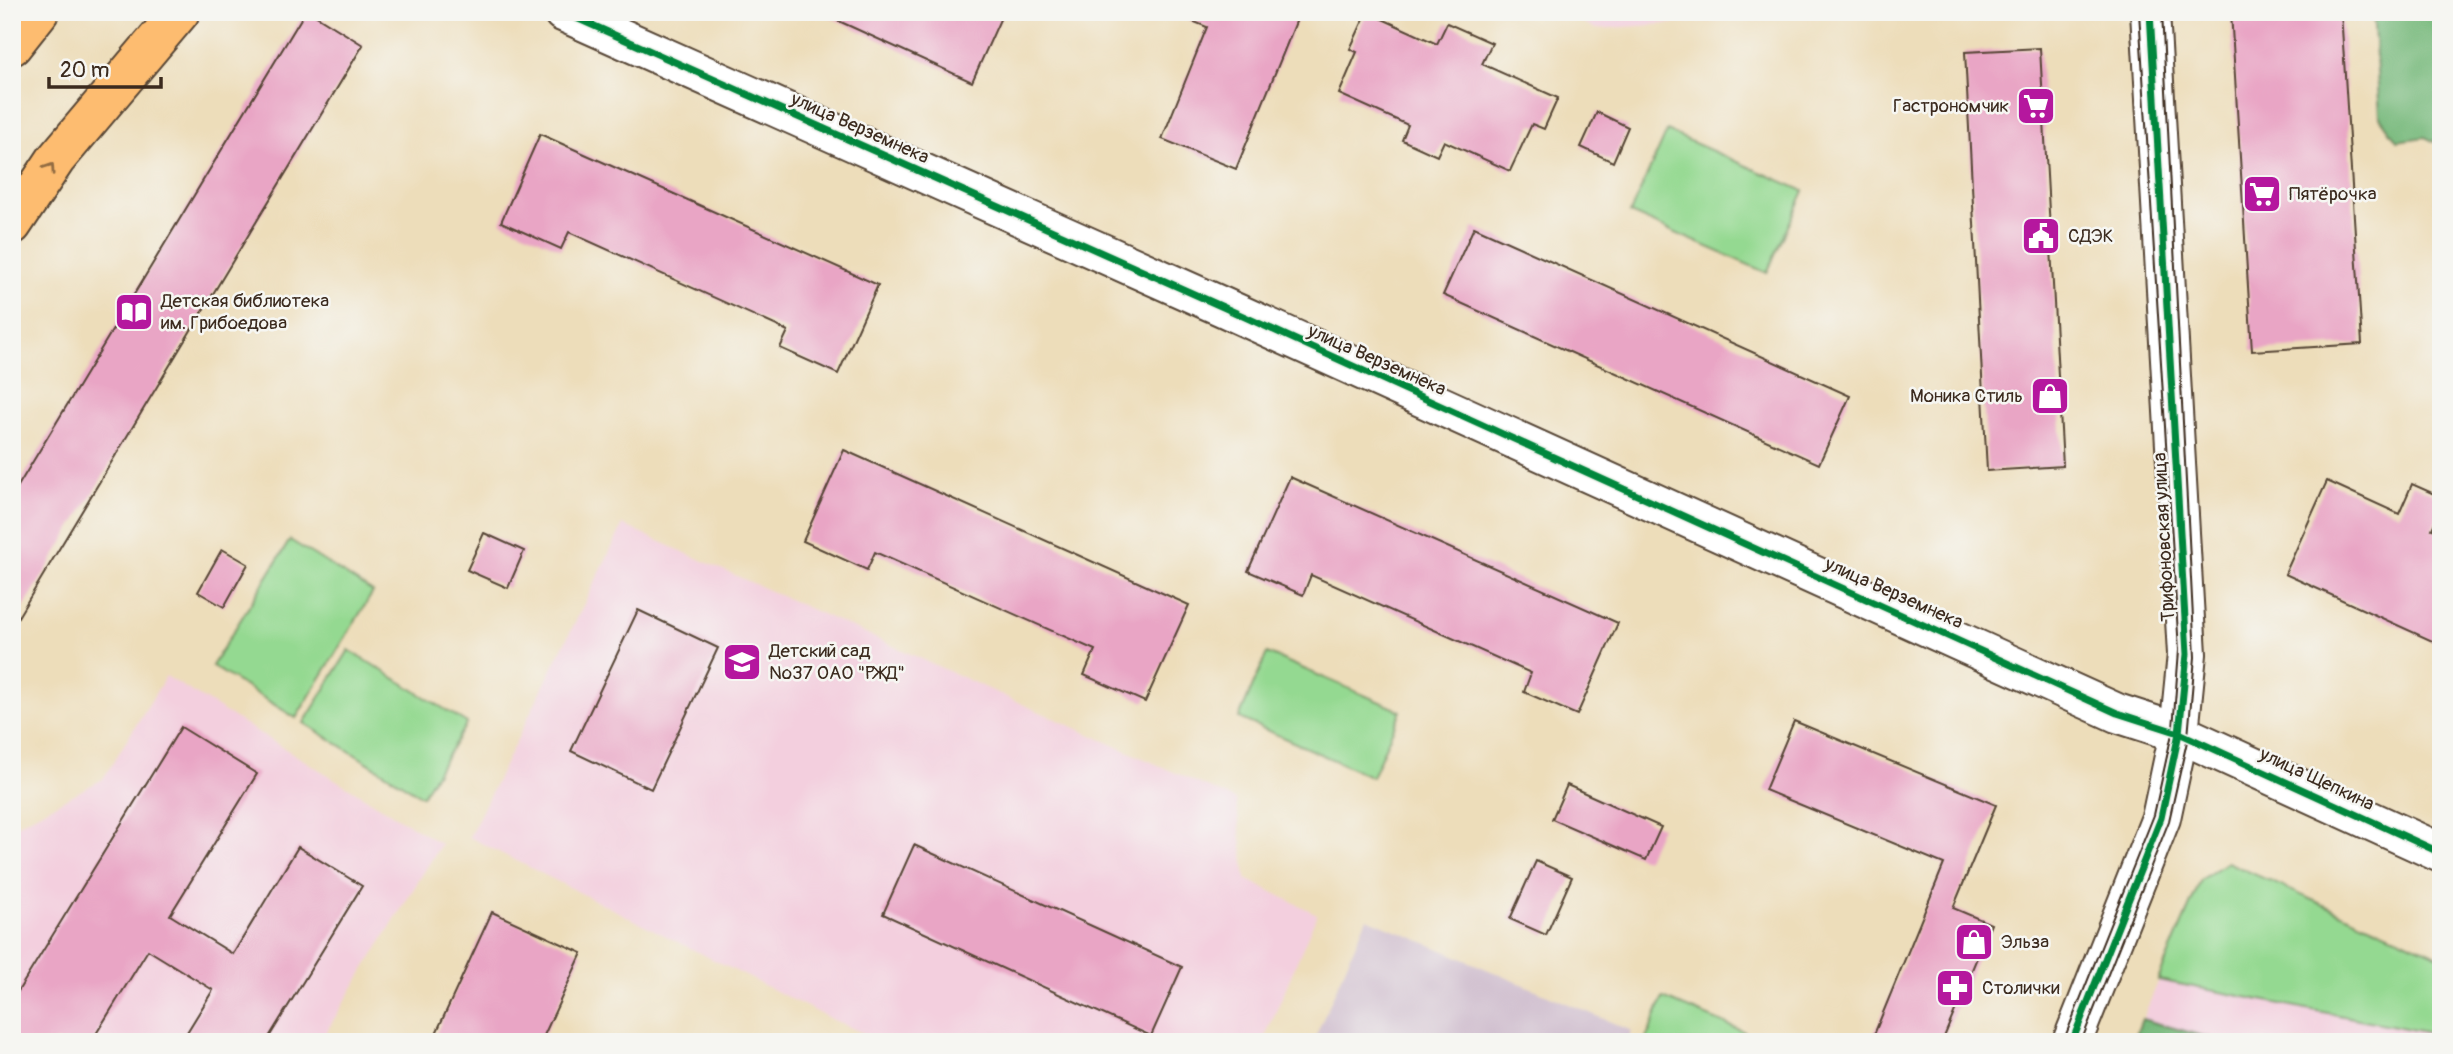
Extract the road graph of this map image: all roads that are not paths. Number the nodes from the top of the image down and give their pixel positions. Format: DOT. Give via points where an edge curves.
graph roads {
  1 [pos="39,12"];
  2 [pos="180,12"];
  3 [pos="196,12"];
  4 [pos="563,12"];
  5 [pos="2150,12"];
  6 [pos="12,46"];
  7 [pos="95,110"];
  8 [pos="12,225"];
  9 [pos="2179,733"];
  10 [pos="2441,853"];
  11 [pos="2072,1042"];
  1 -- 6 [label="main road"];
  2 -- 7 [label="main road"];
  3 -- 7 [label="main road"];
  4 -- 9 [label="street, улица Верземнека" via="2117,713"];
  5 -- 9 [label="street, Трифоновская улица" via="2187,654"];
  8 -- 7 [label="main road, one-way"];
  9 -- 10 [label="street, улица Щепкина"];
  9 -- 11 [label="street, Трифоновская улица" via="2161,818"];
}
